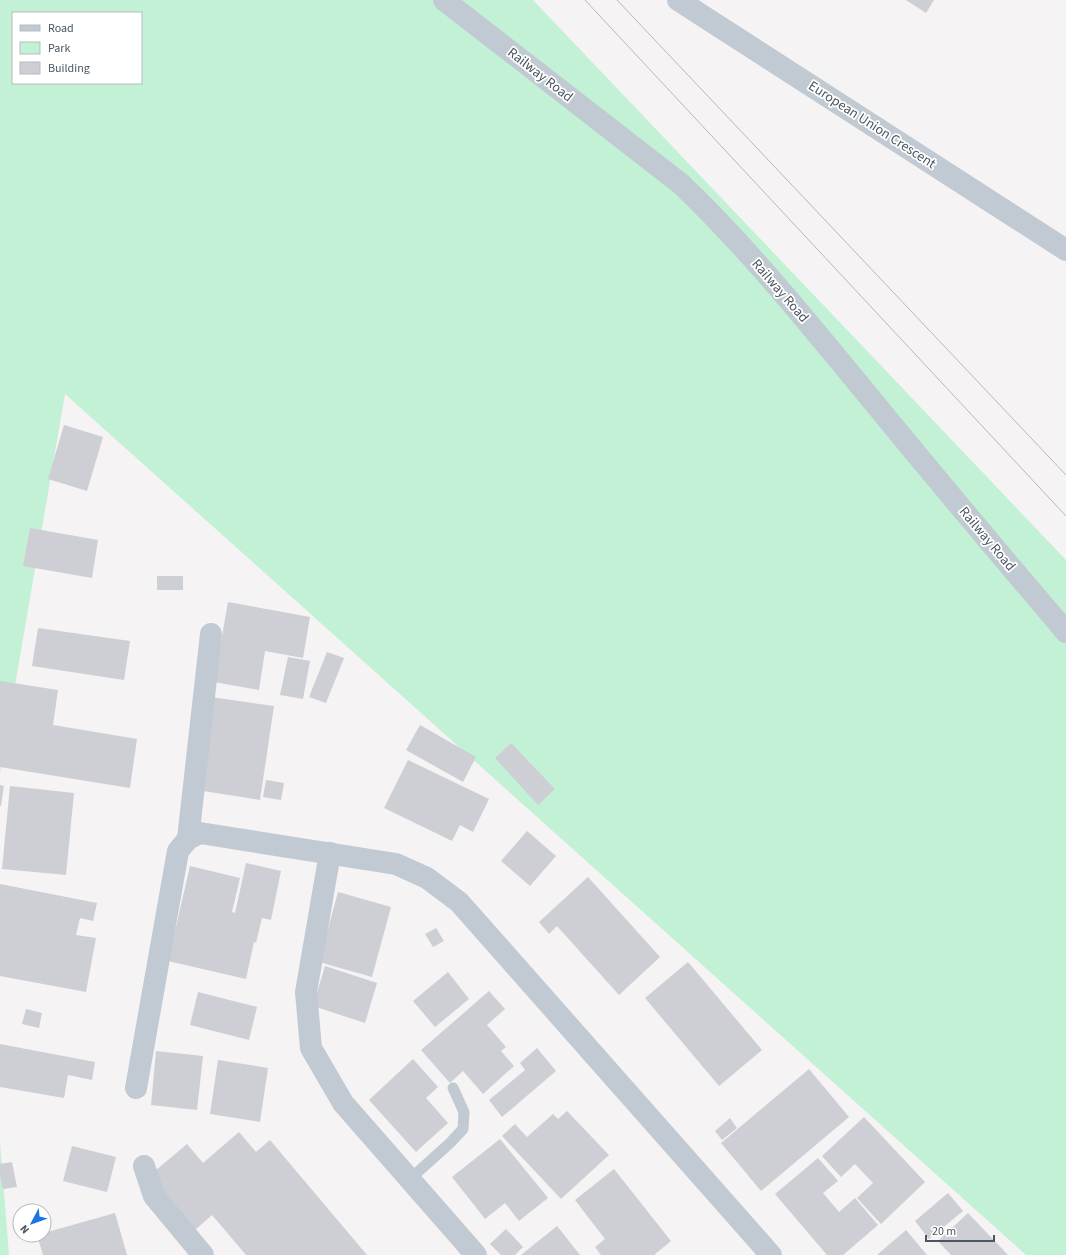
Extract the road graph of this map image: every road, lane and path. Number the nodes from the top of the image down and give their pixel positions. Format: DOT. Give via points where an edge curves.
graph roads {
  1 [pos="444,0"];
  2 [pos="678,0"];
  3 [pos="1066,250"];
  4 [pos="1066,632"];
  5 [pos="211,634"];
  6 [pos="188,839"];
  7 [pos="330,854"];
  8 [pos="136,1088"];
  9 [pos="453,1088"];
  10 [pos="144,1166"];
  11 [pos="410,1179"];
  12 [pos="203,1255"];
  13 [pos="476,1255"];
  14 [pos="771,1255"];
  1 -- 4 [label="street, Railway Road" via="681,184 707,209 776,285"];
  2 -- 3 [label="street, European Union Crescent"];
  5 -- 6 [label="street"];
  6 -- 7 [label="street" via="200,832"];
  6 -- 8 [label="street" via="178,851"];
  7 -- 11 [label="street" via="306,992 311,1048 343,1103"];
  7 -- 14 [label="street" via="396,864 427,878 458,902"];
  9 -- 11 [label="lane" via="464,1112 463,1129"];
  10 -- 12 [label="street" via="154,1196"];
  11 -- 13 [label="street"];
}
